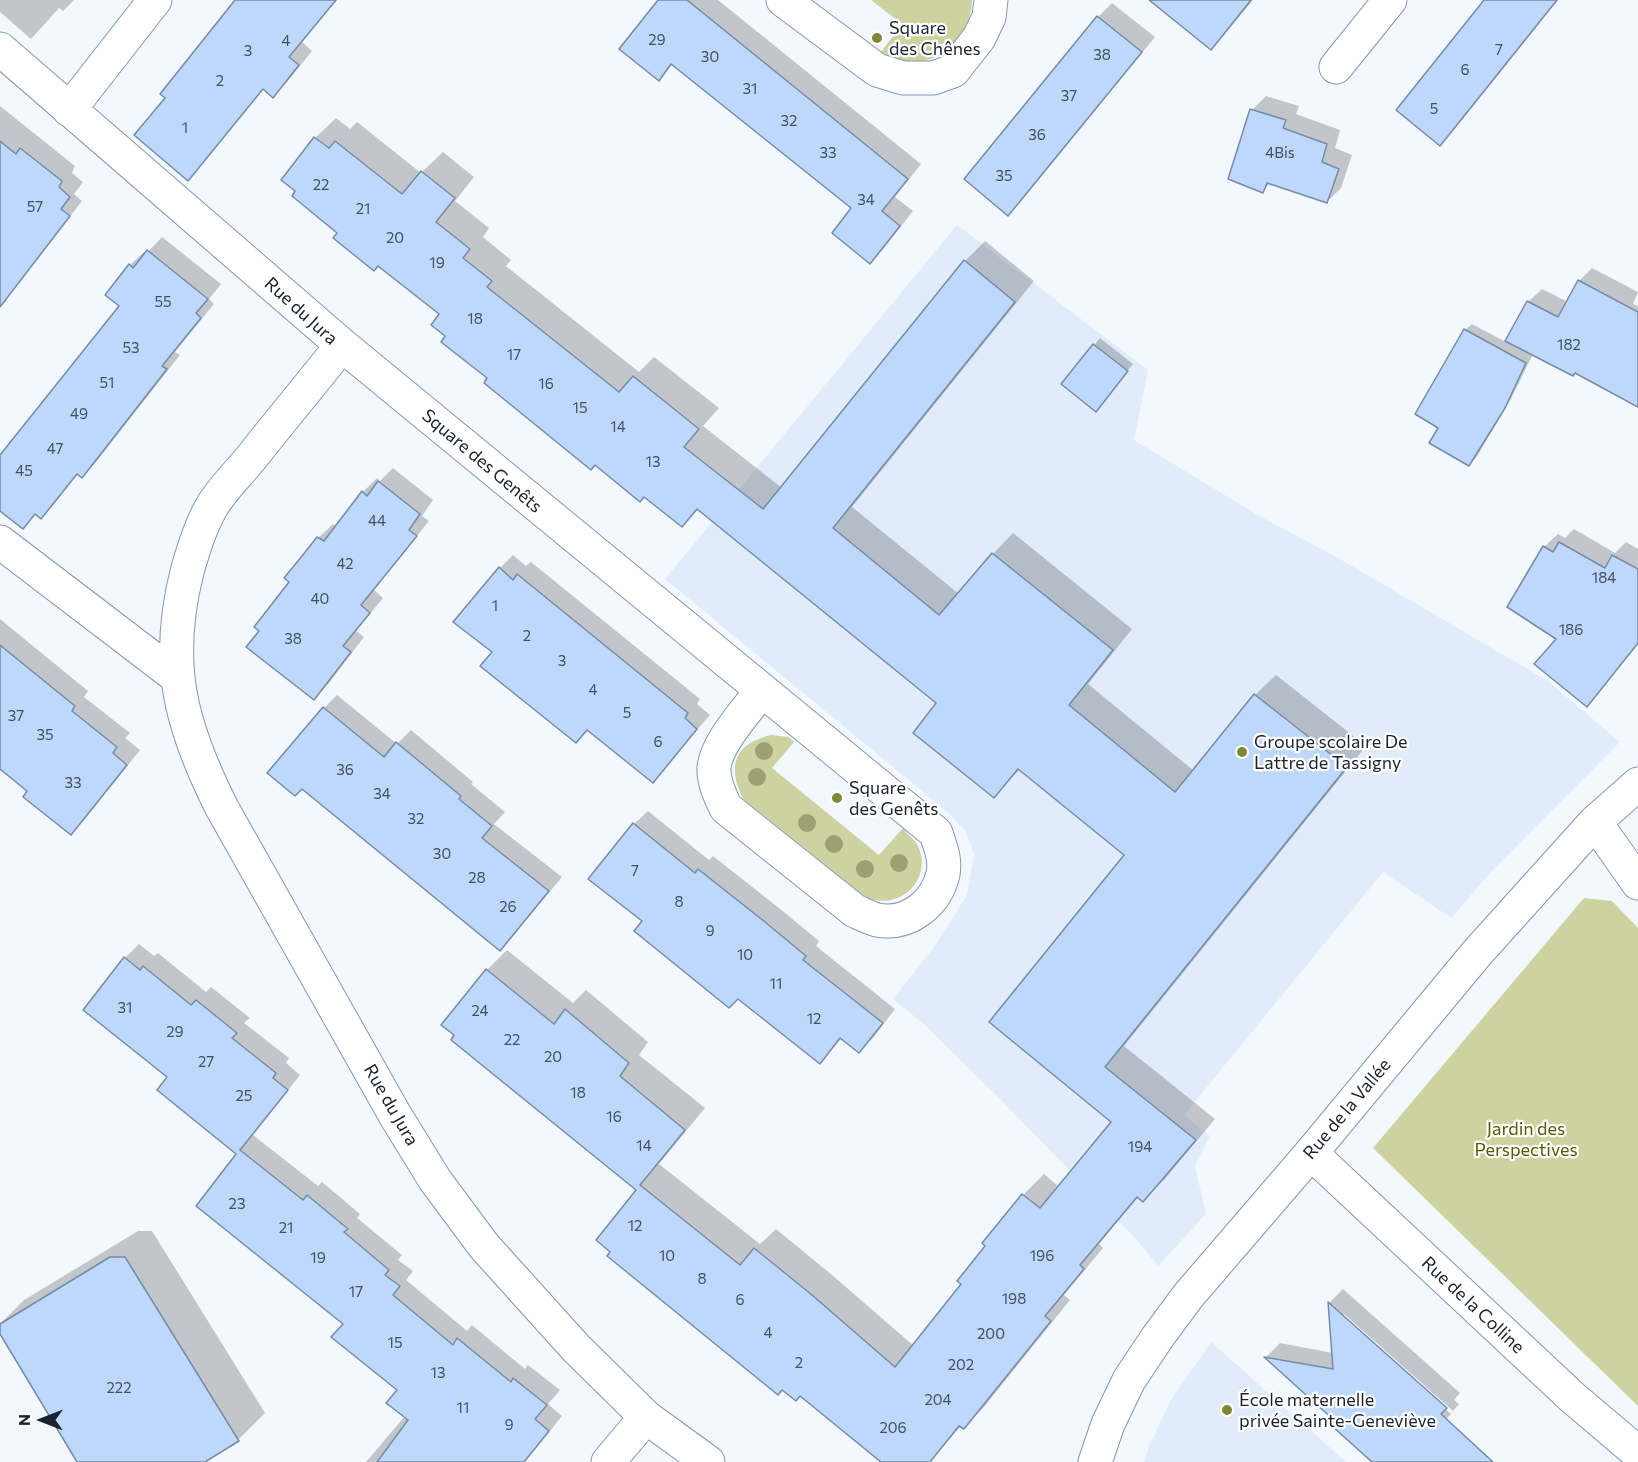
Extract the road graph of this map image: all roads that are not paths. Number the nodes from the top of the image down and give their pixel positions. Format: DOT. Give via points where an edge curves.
graph roads {
  1 [pos="155,0"];
  2 [pos="783,0"];
  3 [pos="991,0"];
  4 [pos="1390,0"];
  5 [pos="0,49"];
  6 [pos="1336,67"];
  7 [pos="69,110"];
  8 [pos="342,345"];
  9 [pos="0,542"];
  10 [pos="177,677"];
  11 [pos="761,691"];
  12 [pos="1638,784"];
  13 [pos="1595,822"];
  14 [pos="1638,883"];
  15 [pos="1311,1153"];
  16 [pos="646,1417"];
  17 [pos="1638,1453"];
  18 [pos="608,1462"];
  19 [pos="708,1462"];
  20 [pos="1095,1462"];
  1 -- 7 [label="street"];
  2 -- 3 [label="street" via="877,70 903,78 933,78 954,71 979,38 989,17"];
  4 -- 6 [label="street"];
  5 -- 7 [label="street, Rue du Jura"];
  7 -- 8 [label="street, Rue du Jura"];
  8 -- 10 [label="street, Rue du Jura" via="211,507 193,549 182,592"];
  8 -- 11 [label="street, Square des Genêts"];
  9 -- 10 [label="street"];
  10 -- 16 [label="street, Rue du Jura" via="187,726 202,769 435,1180 484,1246 576,1348"];
  11 -- 11 [label="street, Square des Genêts" via="936,833 943,874 922,910 901,920 878,920 855,911 726,808 718,793 714,768 721,745"];
  12 -- 13 [label="street, Rue de la Vallée"];
  13 -- 14 [label="street"];
  13 -- 15 [label="street, Rue de la Vallée" via="1477,953"];
  15 -- 17 [label="street, Rue de la Colline" via="1572,1397"];
  15 -- 20 [label="street, Rue de la Vallée" via="1188,1296 1157,1338 1129,1380"];
  16 -- 18 [label="street"];
  16 -- 19 [label="street, Rue du Jura"];
}
